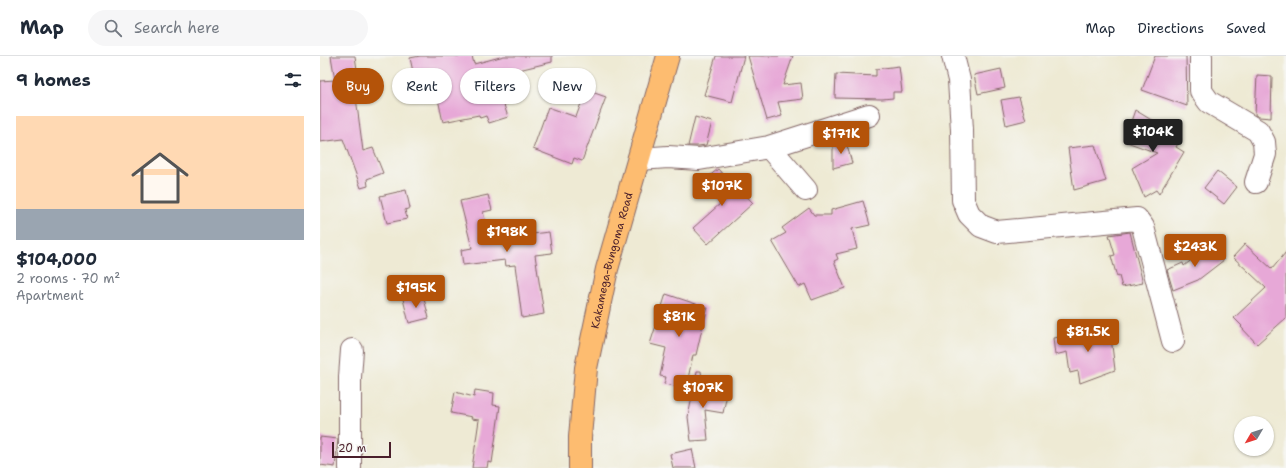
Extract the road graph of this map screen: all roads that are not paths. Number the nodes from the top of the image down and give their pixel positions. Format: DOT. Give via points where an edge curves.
graph roads {
  1 [pos="668,56"];
  2 [pos="953,56"];
  3 [pos="1201,56"];
  4 [pos="869,115"];
  5 [pos="769,147"];
  6 [pos="639,159"];
  7 [pos="1256,182"];
  8 [pos="806,190"];
  9 [pos="1173,340"];
  10 [pos="352,350"];
  11 [pos="350,468"];
  12 [pos="580,468"];
  1 -- 6 [label="main road, Kakamega-Bungoma Road"];
  2 -- 9 [label="street" via="959,87 964,200 969,214 981,226 996,232 1137,219 1143,227"];
  3 -- 7 [label="street" via="1201,91 1209,102 1258,132 1264,142 1265,154"];
  4 -- 5 [label="street"];
  5 -- 6 [label="street" via="699,159"];
  5 -- 8 [label="street"];
  6 -- 12 [label="main road, Kakamega-Bungoma Road" via="607,269 586,368"];
  10 -- 11 [label="street"];
}
